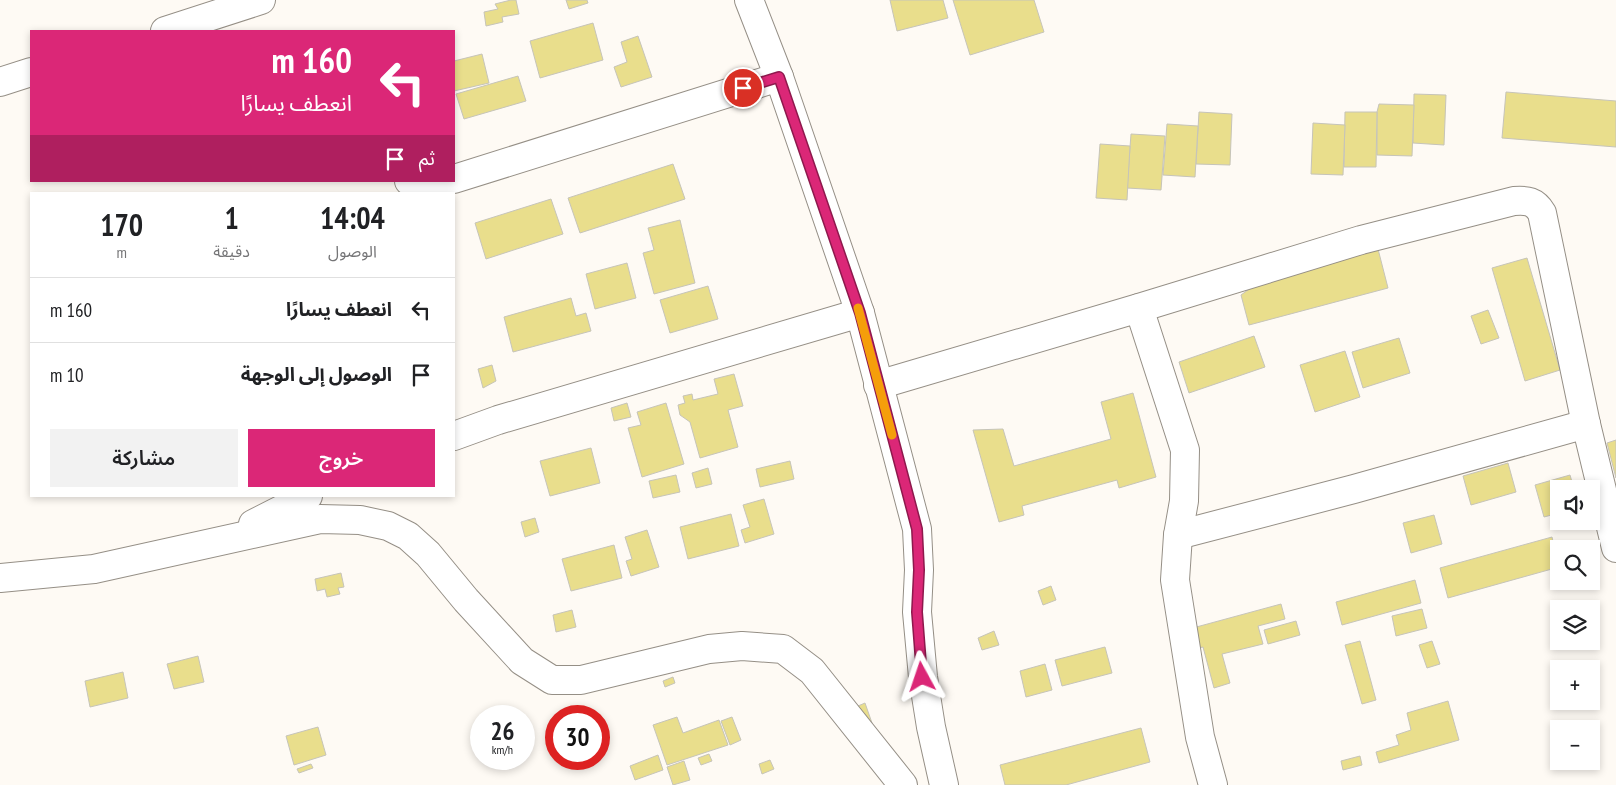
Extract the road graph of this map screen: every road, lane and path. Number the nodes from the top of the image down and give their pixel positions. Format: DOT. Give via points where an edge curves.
graph roads {
  1 [pos="261,0"];
  2 [pos="749,0"];
  3 [pos="171,30"];
  4 [pos="30,72"];
  5 [pos="779,77"];
  6 [pos="0,82"];
  7 [pos="455,179"];
  8 [pos="414,182"];
  9 [pos="439,182"];
  10 [pos="1139,308"];
  11 [pos="860,313"];
  12 [pos="878,385"];
  13 [pos="1586,424"];
  14 [pos="455,436"];
  15 [pos="306,497"];
  16 [pos="1178,536"];
  17 [pos="219,542"];
  18 [pos="1616,548"];
  19 [pos="0,578"];
  20 [pos="903,785"];
  21 [pos="944,785"];
  22 [pos="1214,785"];
  1 -- 3 [label="street"];
  2 -- 5 [label="street"];
  4 -- 6 [label="street"];
  5 -- 7 [label="street"];
  5 -- 11 [label="street"];
  8 -- 9 [label="street"];
  10 -- 12 [label="street"];
  10 -- 13 [label="street" via="1361,240 1514,201 1532,202 1542,213"];
  10 -- 16 [label="street" via="1184,450 1184,501"];
  11 -- 12 [label="street"];
  11 -- 14 [label="street"];
  12 -- 21 [label="street" via="917,529 917,612 922,677"];
  13 -- 16 [label="street"];
  13 -- 18 [label="street"];
  15 -- 17 [label="street"];
  16 -- 22 [label="street" via="1175,580 1200,737"];
  17 -- 19 [label="street" via="94,569"];
  17 -- 20 [label="street" via="320,519 360,520 388,526 408,536 428,554 522,661 552,680 580,680 710,649 742,646 783,649 812,672"];
}
